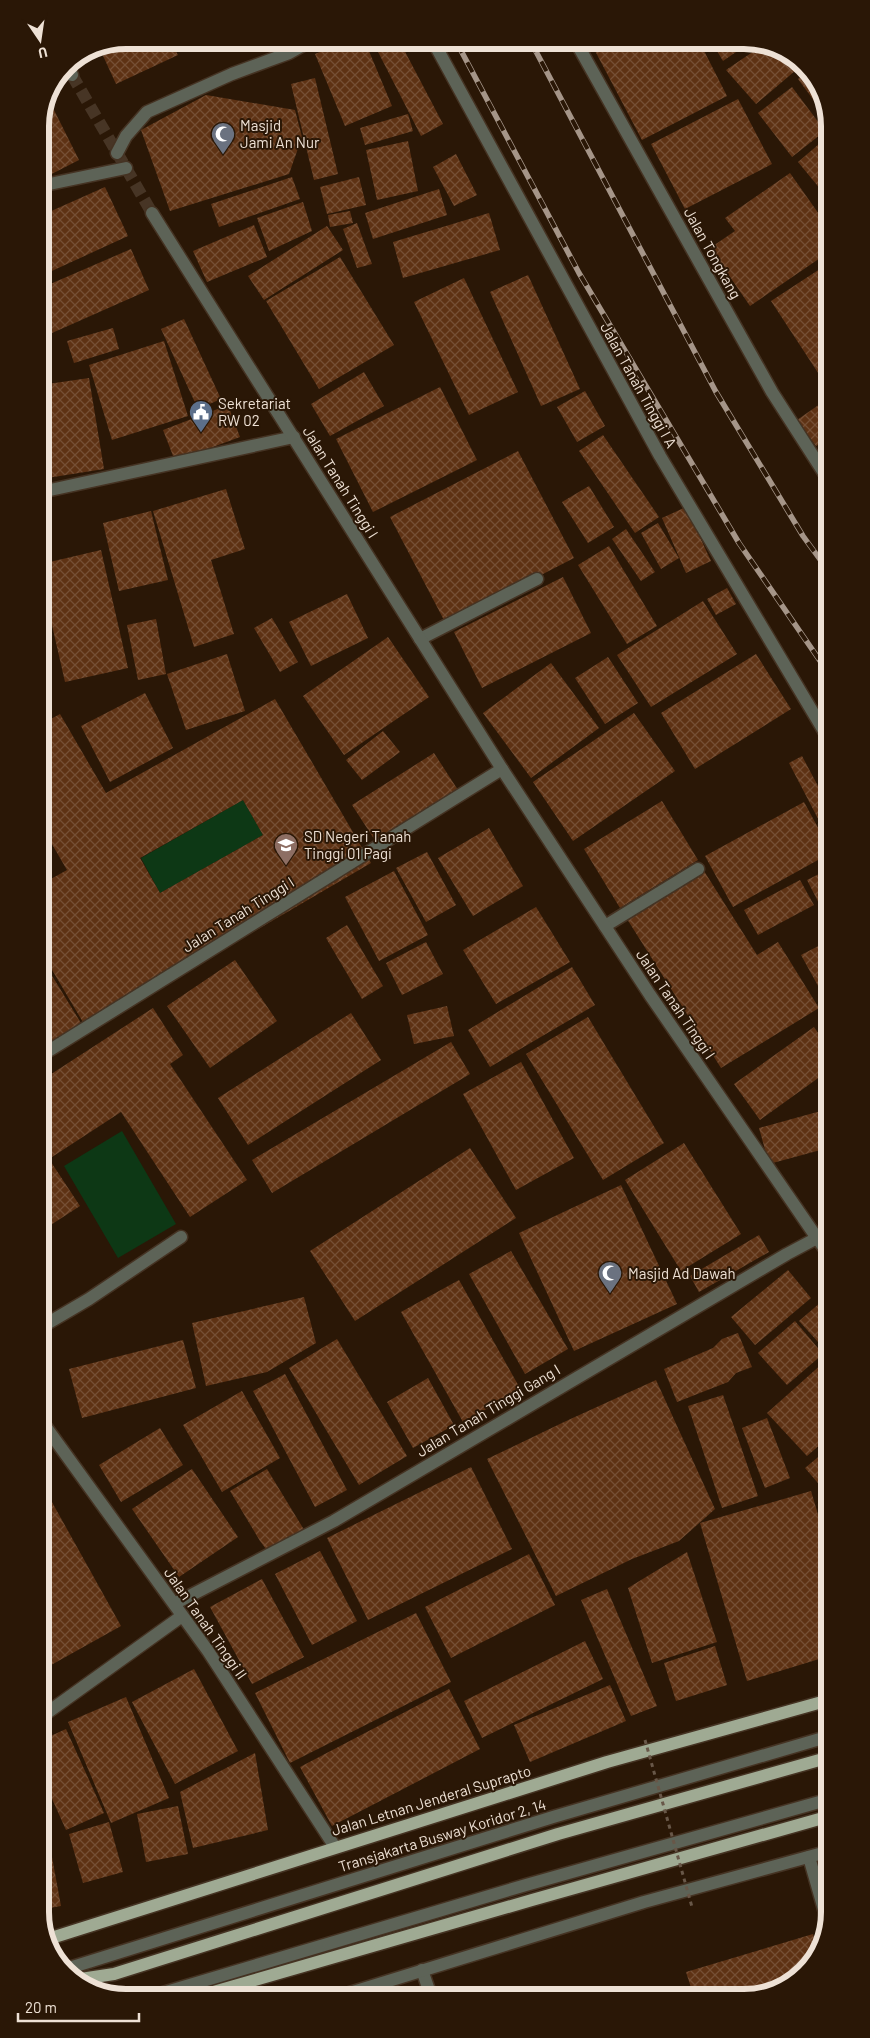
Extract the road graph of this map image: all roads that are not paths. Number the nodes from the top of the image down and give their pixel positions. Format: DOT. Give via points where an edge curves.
graph roads {
  1 [pos="296,49"];
  2 [pos="437,49"];
  3 [pos="580,49"];
  4 [pos="116,153"];
  5 [pos="126,168"];
  6 [pos="49,184"];
  7 [pos="152,213"];
  8 [pos="294,437"];
  9 [pos="821,468"];
  10 [pos="49,490"];
  11 [pos="537,579"];
  12 [pos="420,639"];
  13 [pos="821,726"];
  14 [pos="502,769"];
  15 [pos="698,869"];
  16 [pos="605,926"];
  17 [pos="49,1051"];
  18 [pos="181,1237"];
  19 [pos="817,1238"];
  20 [pos="821,1243"];
  21 [pos="49,1322"];
  22 [pos="49,1431"];
  23 [pos="174,1604"];
  24 [pos="182,1616"];
  25 [pos="821,1703"];
  26 [pos="49,1711"];
  27 [pos="821,1739"];
  28 [pos="821,1760"];
  29 [pos="821,1802"];
  30 [pos="821,1819"];
  31 [pos="335,1847"];
  32 [pos="821,1854"];
  33 [pos="809,1857"];
  34 [pos="821,1899"];
  35 [pos="53,1937"];
  36 [pos="72,1967"];
  37 [pos="422,1970"];
  38 [pos="86,1978"];
  39 [pos="176,1989"];
  40 [pos="224,1989"];
  41 [pos="362,1989"];
  42 [pos="428,1989"];
  1 -- 4 [label="street" via="147,112"];
  2 -- 13 [label="street, Jalan Tanah Tinggi I A" via="660,456"];
  3 -- 9 [label="street, Jalan Tongkang" via="772,392"];
  5 -- 6 [label="street"];
  7 -- 8 [label="street, Jalan Tanah Tinggi I"];
  8 -- 10 [label="street"];
  8 -- 12 [label="street, Jalan Tanah Tinggi I"];
  11 -- 12 [label="street"];
  12 -- 14 [label="street, Jalan Tanah Tinggi I"];
  14 -- 16 [label="street, Jalan Tanah Tinggi I"];
  14 -- 17 [label="street, Jalan Tanah Tinggi I"];
  15 -- 16 [label="street"];
  16 -- 19 [label="street, Jalan Tanah Tinggi I"];
  18 -- 21 [label="street"];
  19 -- 20 [label="street, Jalan Tanah Tinggi I"];
  19 -- 23 [label="street, Jalan Tanah Tinggi Gang I" via="334,1521"];
  22 -- 23 [label="street, Jalan Tanah Tinggi II"];
  23 -- 24 [label="street, Jalan Tanah Tinggi II"];
  24 -- 26 [label="street"];
  24 -- 31 [label="street, Jalan Tanah Tinggi II"];
  25 -- 31 [label="main road, Jalan Letnan Jenderal Suprapto" via="607,1762"];
  27 -- 36 [label="street, Transjakarta Busway Koridor 2, 14" via="553,1817"];
  28 -- 38 [label="main road" via="558,1834 114,1974"];
  29 -- 39 [label="street" via="516,1887"];
  30 -- 40 [label="main road"];
  31 -- 35 [label="main road, Jalan Letnan Jenderal Suprapto"];
  32 -- 33 [label="street"];
  33 -- 34 [label="street"];
  33 -- 37 [label="street" via="644,1902"];
  37 -- 41 [label="street"];
  37 -- 42 [label="street"];
}
